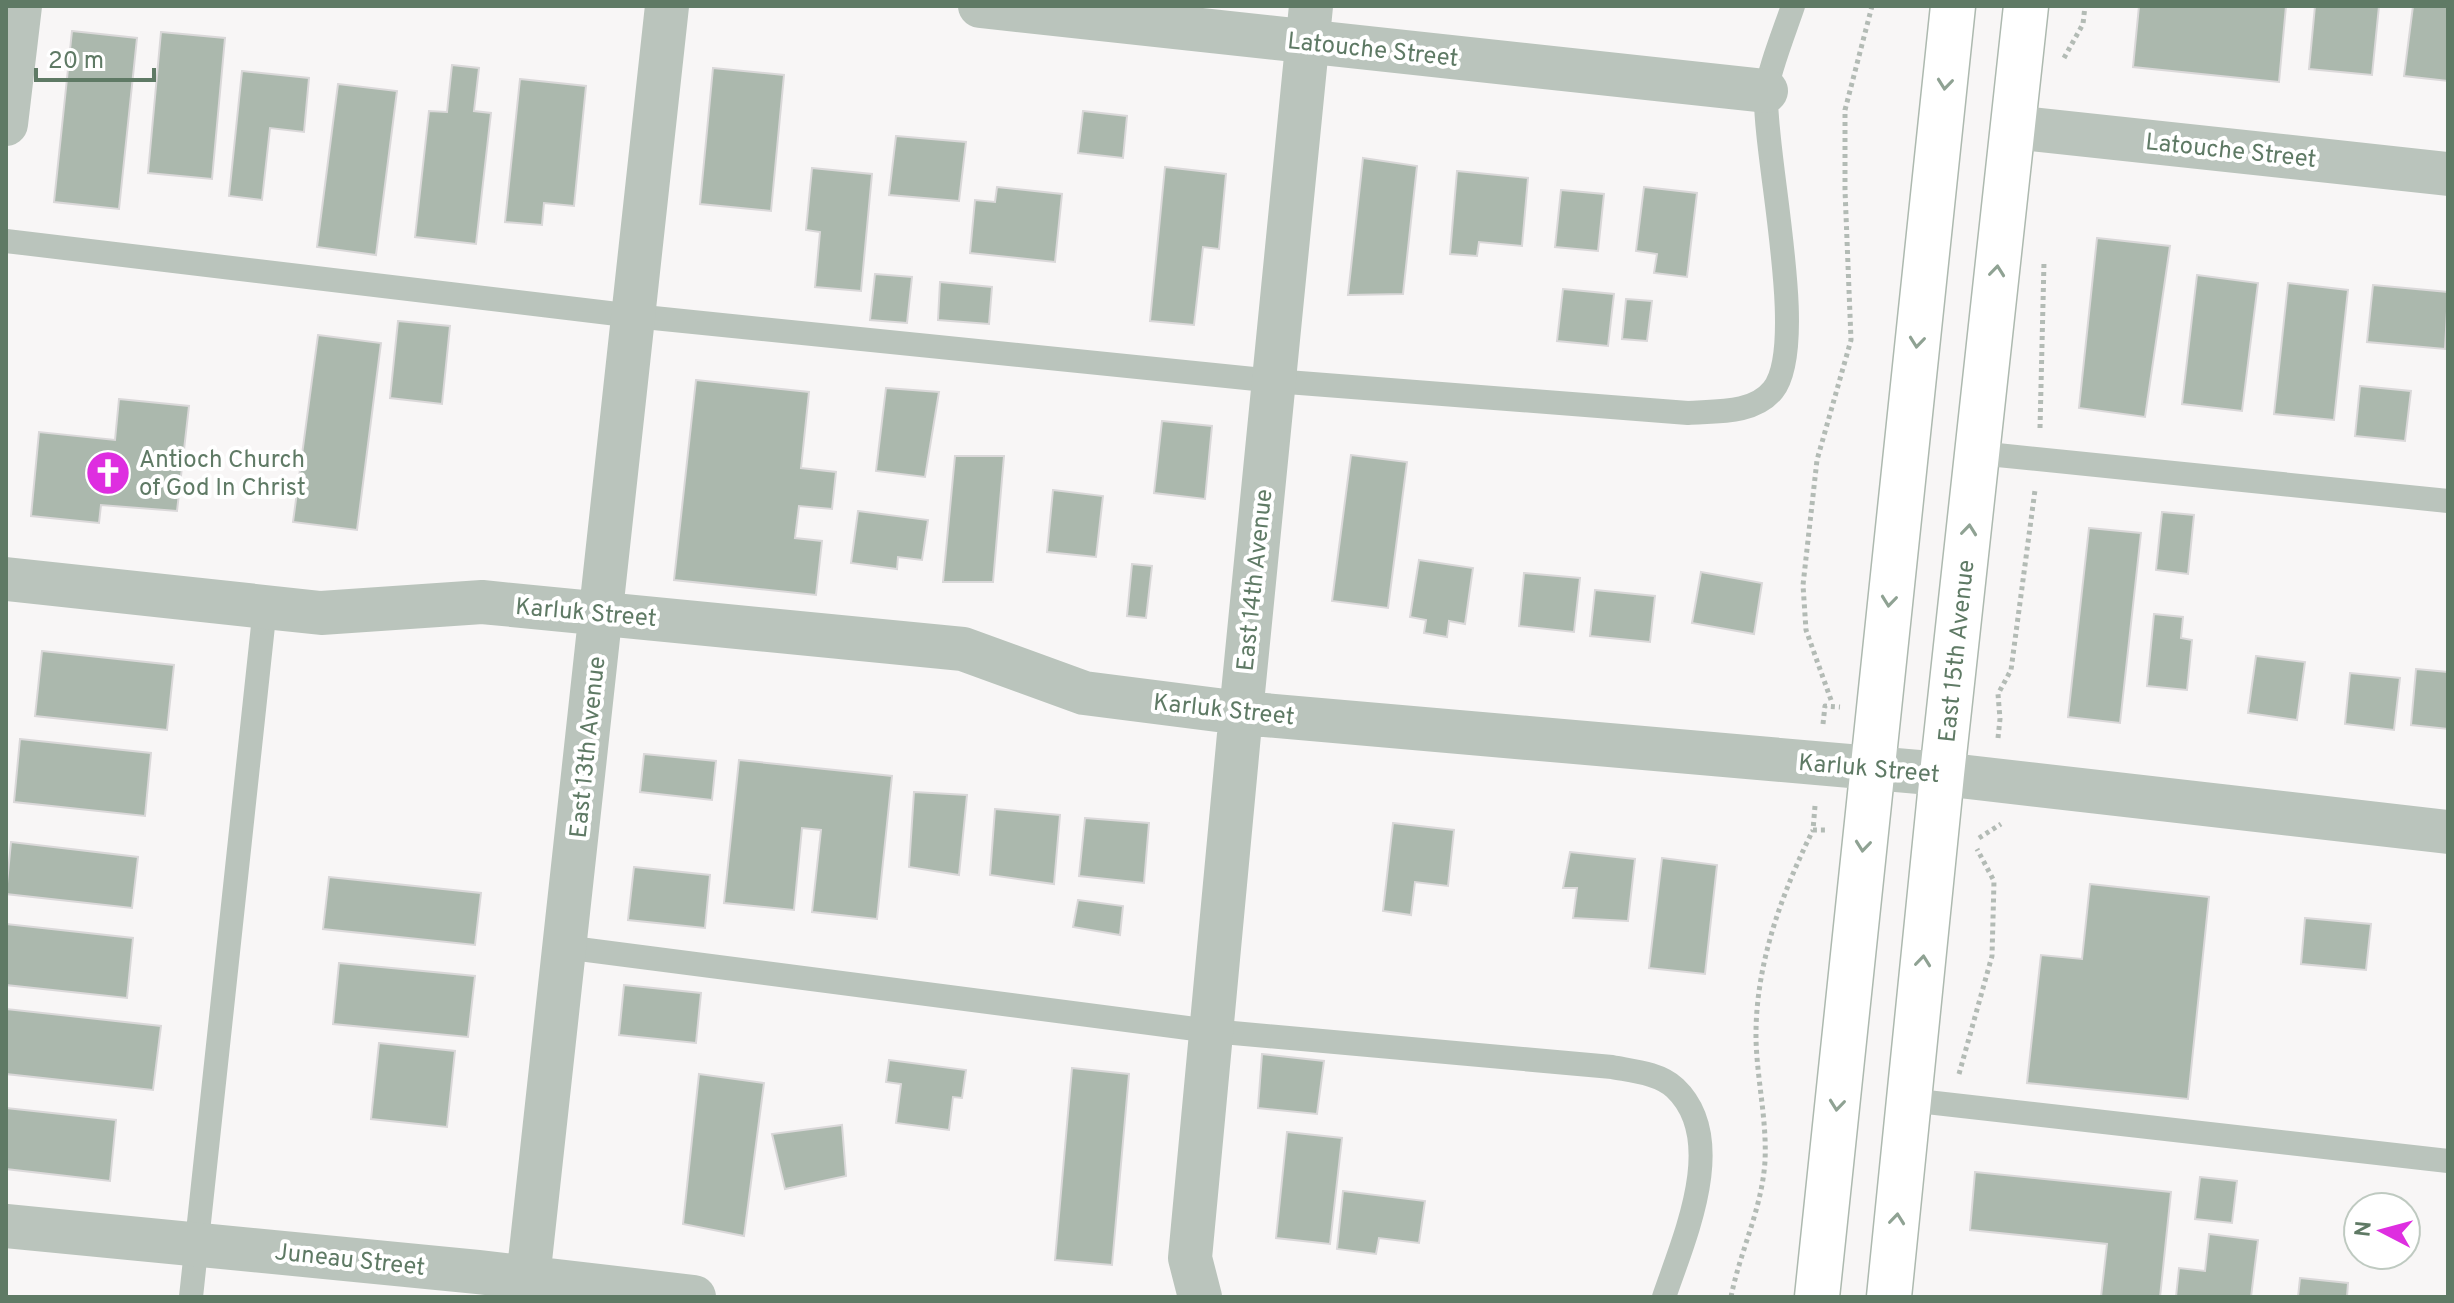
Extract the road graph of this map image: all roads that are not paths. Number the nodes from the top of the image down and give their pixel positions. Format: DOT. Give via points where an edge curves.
graph roads {
  1 [pos="20,6"];
  2 [pos="667,6"];
  3 [pos="980,6"];
  4 [pos="1793,6"];
  5 [pos="1953,6"];
  6 [pos="2026,6"];
  7 [pos="1309,24"];
  8 [pos="1766,91"];
  9 [pos="6,124"];
  10 [pos="2013,127"];
  11 [pos="2448,174"];
  12 [pos="6,241"];
  13 [pos="634,316"];
  14 [pos="1274,381"];
  15 [pos="1978,453"];
  16 [pos="2448,501"];
  17 [pos="6,579"];
  18 [pos="265,607"];
  19 [pos="602,612"];
  20 [pos="1241,713"];
  21 [pos="1871,769"];
  22 [pos="1942,774"];
  23 [pos="2448,832"];
  24 [pos="564,947"];
  25 [pos="1211,1031"];
  26 [pos="1930,1102"];
  27 [pos="2448,1161"];
  28 [pos="6,1226"];
  29 [pos="196,1244"];
  30 [pos="526,1287"];
  31 [pos="191,1297"];
  32 [pos="694,1297"];
  33 [pos="1200,1297"];
  34 [pos="1664,1297"];
  35 [pos="1817,1297"];
  36 [pos="1889,1297"];
  1 -- 9 [label="street"];
  2 -- 13 [label="street, East 13th Avenue"];
  3 -- 7 [label="street, Latouche Street"];
  4 -- 8 [label="lane"];
  5 -- 21 [label="main road, one-way"];
  6 -- 10 [label="main road, East 15th Avenue"];
  7 -- 8 [label="street, Latouche Street"];
  7 -- 14 [label="street, East 14th Avenue"];
  8 -- 14 [label="lane" via="1788,319 1783,367 1774,390 1754,406 1688,413"];
  10 -- 11 [label="street, Latouche Street"];
  15 -- 10 [label="main road, East 15th Avenue, one-way"];
  12 -- 13 [label="lane"];
  13 -- 14 [label="lane"];
  13 -- 19 [label="street, East 13th Avenue"];
  14 -- 20 [label="street, East 14th Avenue"];
  15 -- 16 [label="lane"];
  22 -- 15 [label="main road, East 15th Avenue, one-way"];
  17 -- 18 [label="street, Karluk Street"];
  18 -- 19 [label="street, Karluk Street" via="321,613 482,602"];
  18 -- 29 [label="lane"];
  19 -- 20 [label="street, Karluk Street" via="963,649 1084,693"];
  19 -- 24 [label="street, East 13th Avenue"];
  20 -- 21 [label="street, Karluk Street"];
  20 -- 25 [label="street, East 14th Avenue"];
  21 -- 22 [label="street, Karluk Street"];
  21 -- 35 [label="main road, one-way"];
  22 -- 23 [label="street, Karluk Street"];
  26 -- 22 [label="main road, East 15th Avenue, one-way"];
  24 -- 25 [label="lane"];
  24 -- 30 [label="street, East 13th Avenue"];
  25 -- 33 [label="street, East 14th Avenue" via="1190,1258"];
  25 -- 34 [label="lane" via="1612,1067 1649,1074 1673,1086 1692,1109 1702,1163"];
  26 -- 27 [label="lane"];
  36 -- 26 [label="main road, East 15th Avenue, one-way"];
  28 -- 29 [label="street, Juneau Street"];
  29 -- 30 [label="street, Juneau Street"];
  29 -- 31 [label="lane"];
  30 -- 32 [label="street, Juneau Street"];
}
